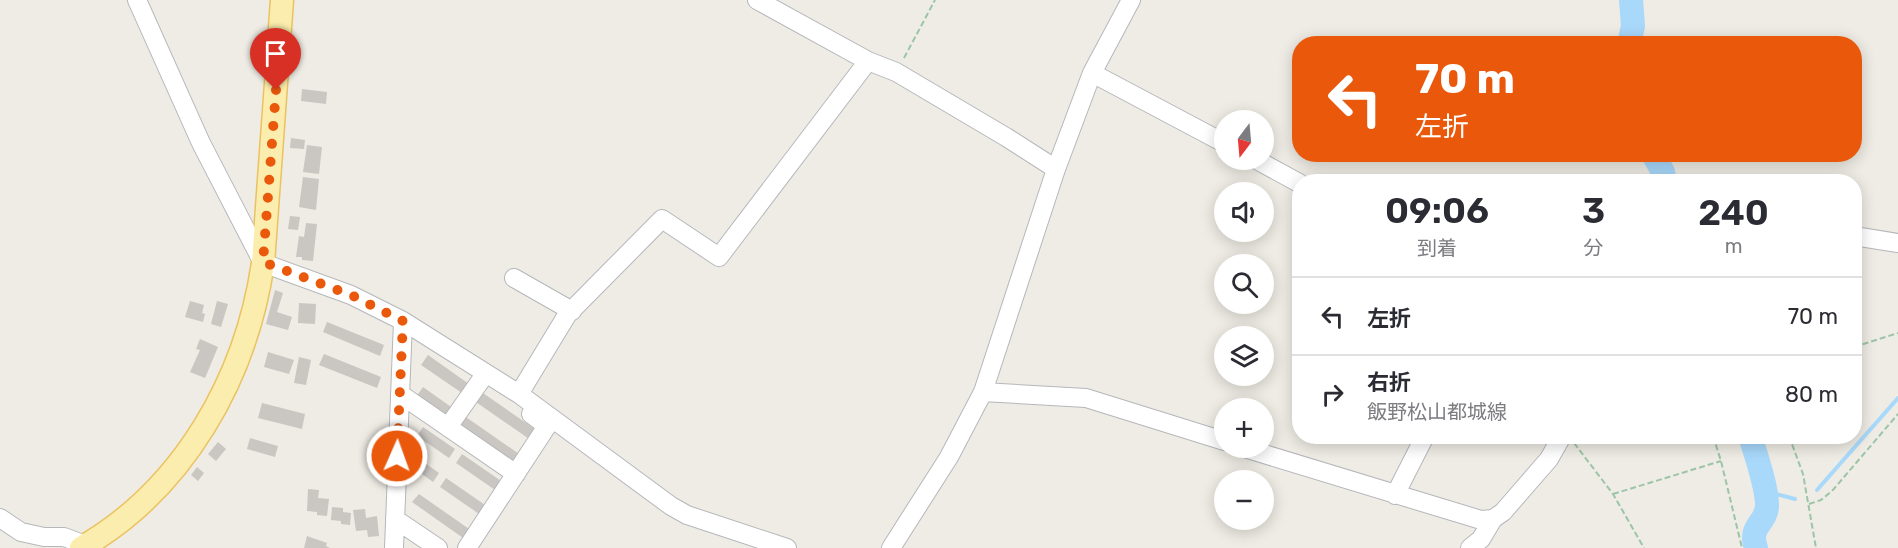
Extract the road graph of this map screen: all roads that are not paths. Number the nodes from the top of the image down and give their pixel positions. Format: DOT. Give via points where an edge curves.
graph roads {
  1 [pos="137,0"];
  2 [pos="282,0"];
  3 [pos="757,0"];
  4 [pos="1131,0"];
  5 [pos="868,61"];
  6 [pos="1092,74"];
  7 [pos="1214,138"];
  8 [pos="1056,169"];
  9 [pos="1274,169"];
  10 [pos="1292,179"];
  11 [pos="1862,237"];
  12 [pos="1898,243"];
  13 [pos="263,262"];
  14 [pos="514,278"];
  15 [pos="572,310"];
  16 [pos="403,321"];
  17 [pos="420,343"];
  18 [pos="481,380"];
  19 [pos="983,392"];
  20 [pos="400,394"];
  21 [pos="519,394"];
  22 [pos="448,427"];
  23 [pos="1214,438"];
  24 [pos="1421,444"];
  25 [pos="1562,444"];
  26 [pos="1274,458"];
  27 [pos="516,474"];
  28 [pos="1395,495"];
  29 [pos="0,518"];
  30 [pos="395,519"];
  31 [pos="1492,519"];
  32 [pos="86,547"];
  33 [pos="394,548"];
  34 [pos="438,548"];
  35 [pos="467,548"];
  36 [pos="787,548"];
  37 [pos="891,548"];
  38 [pos="1470,548"];
  1 -- 13 [label="street" via="201,143"];
  2 -- 13 [label="main road"];
  3 -- 5 [label="street"];
  4 -- 6 [label="street"];
  5 -- 8 [label="street" via="896,72"];
  5 -- 15 [label="street" via="719,257 662,219"];
  6 -- 7 [label="street"];
  6 -- 8 [label="street"];
  8 -- 19 [label="street"];
  9 -- 10 [label="street"];
  11 -- 12 [label="street"];
  13 -- 16 [label="street" via="351,295"];
  13 -- 32 [label="main road" via="247,336 203,429 156,490 132,514"];
  14 -- 15 [label="street"];
  15 -- 21 [label="street"];
  16 -- 20 [label="street"];
  16 -- 21 [label="street"];
  17 -- 18 [label="street"];
  18 -- 22 [label="street"];
  18 -- 27 [label="street" via="547,426"];
  19 -- 23 [label="street" via="1086,398"];
  19 -- 37 [label="street" via="950,457"];
  20 -- 22 [label="street"];
  20 -- 30 [label="street"];
  21 -- 36 [label="street" via="671,506 687,515"];
  22 -- 27 [label="street"];
  24 -- 28 [label="street"];
  25 -- 31 [label="street" via="1503,512"];
  26 -- 28 [label="street"];
  27 -- 35 [label="street"];
  28 -- 31 [label="street" via="1481,520"];
  29 -- 32 [label="street" via="21,532 64,537"];
  30 -- 33 [label="street"];
  30 -- 34 [label="street"];
  31 -- 38 [label="street"];
}
